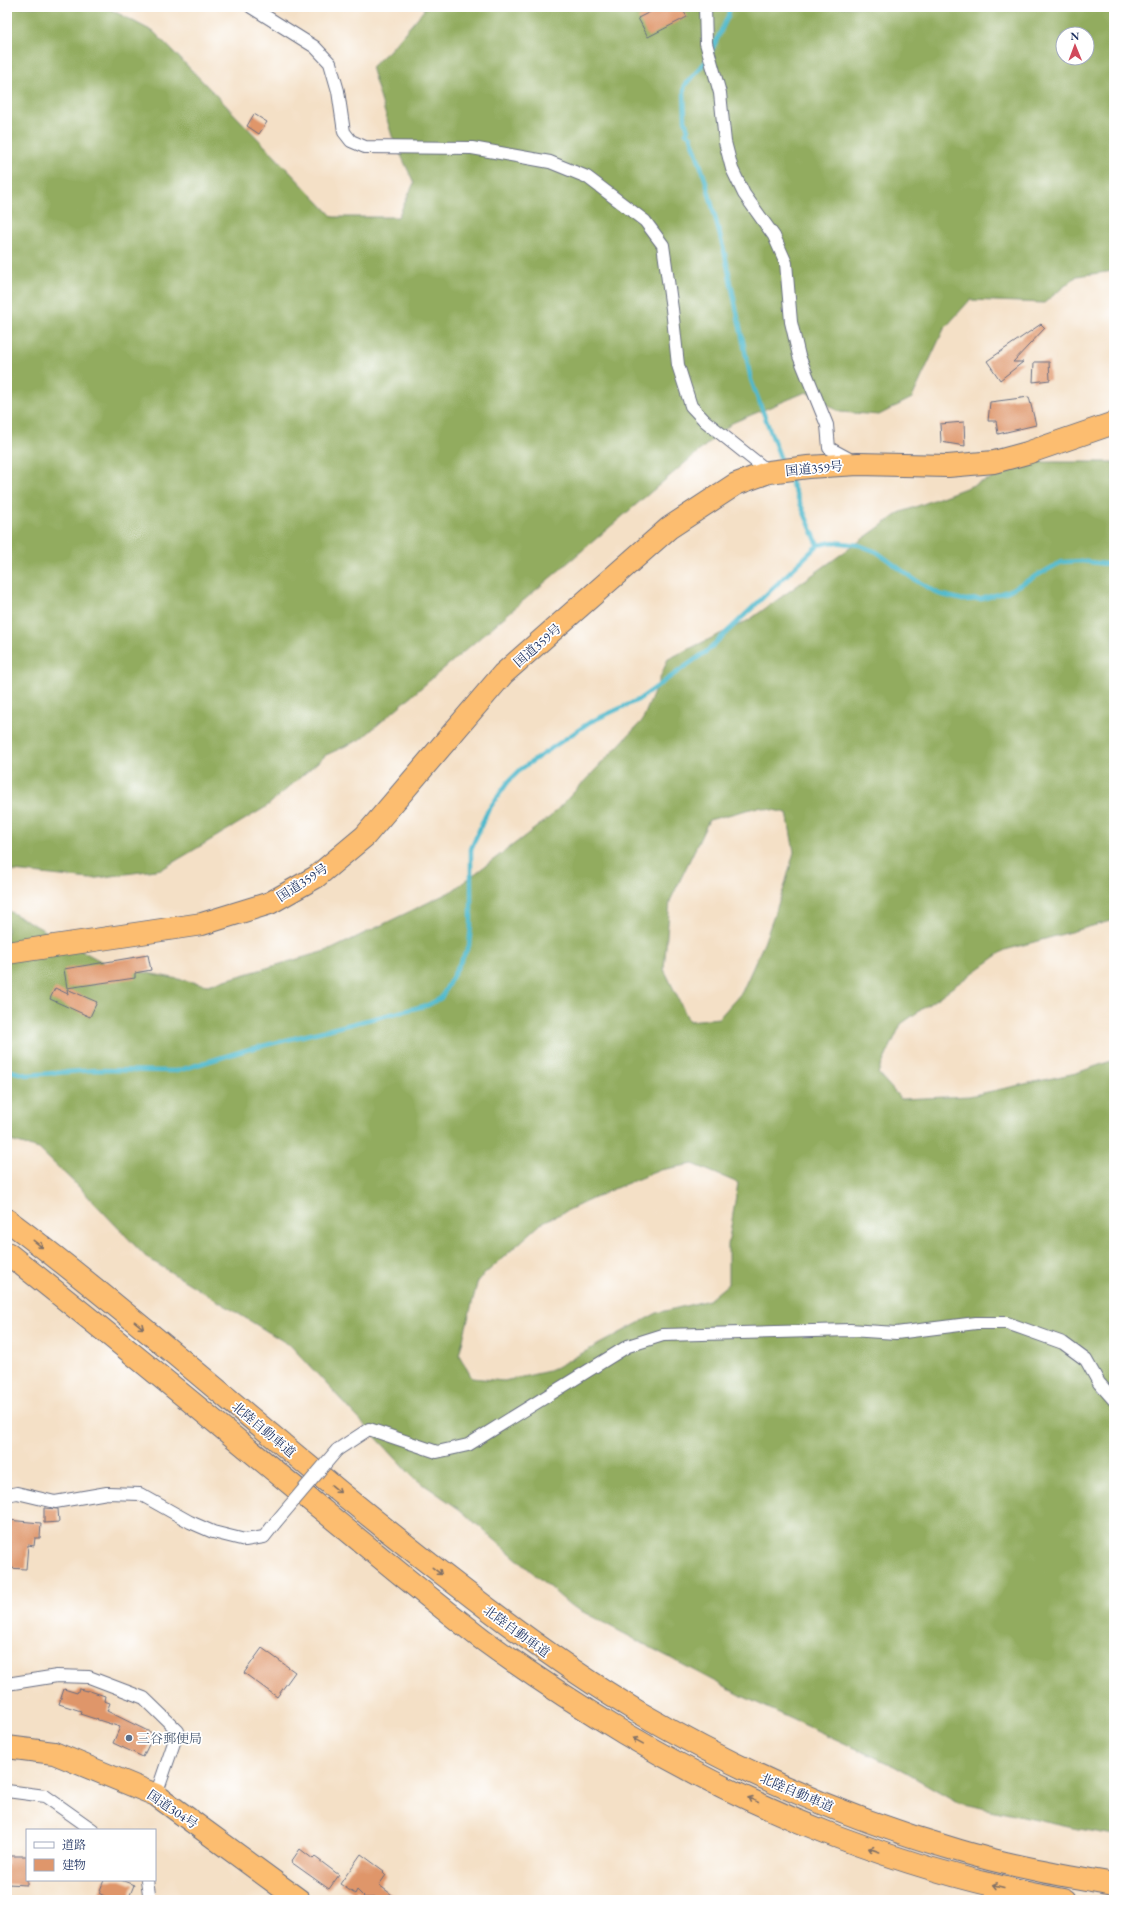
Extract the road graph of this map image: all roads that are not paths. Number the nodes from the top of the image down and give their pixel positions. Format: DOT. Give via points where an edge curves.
graph roads {
  1 [pos="251,7"];
  2 [pos="705,7"];
  3 [pos="1114,423"];
  4 [pos="858,464"];
  5 [pos="769,472"];
  6 [pos="8,952"];
  7 [pos="7,1220"];
  8 [pos="7,1253"];
  9 [pos="1114,1400"];
  10 [pos="7,1495"];
  11 [pos="7,1684"];
  12 [pos="7,1747"];
  13 [pos="7,1791"];
  14 [pos="156,1795"];
  15 [pos="92,1829"];
  16 [pos="147,1881"];
  17 [pos="1114,1884"];
  18 [pos="150,1900"];
  19 [pos="299,1900"];
  20 [pos="1064,1900"];
  1 -- 5 [label="street" via="316,47 330,63 338,91 344,132 351,141 365,147 472,148 550,162 587,177 646,221 663,245 678,365 691,406"];
  2 -- 4 [label="street" via="706,42 720,93 725,142 732,169 744,194 774,236 786,263 792,322 799,356 827,425 829,448"];
  3 -- 4 [label="highway, 国道359号" via="1027,454 994,462 948,466"];
  4 -- 5 [label="highway, 国道359号"];
  5 -- 6 [label="highway, 国道359号" via="736,484 669,528 503,674 366,836 316,877 270,903 202,924"];
  7 -- 17 [label="highway, 北陸自動車道, one-way" via="417,1555 561,1662 640,1712 724,1758 805,1797 884,1826 961,1851 1039,1870"];
  20 -- 8 [label="highway, 北陸自動車道, one-way" via="958,1876 874,1850 796,1820 715,1782 625,1733 483,1640"];
  9 -- 10 [label="street, bridge" via="1099,1383 1086,1360 1063,1343 1007,1323 976,1323 896,1333 850,1330 663,1335 628,1346 468,1445 437,1452 369,1429 336,1450 264,1537 245,1540 213,1532 140,1494 107,1493 55,1502 17,1493"];
  11 -- 14 [label="street" via="57,1676 90,1677 144,1698 178,1731"];
  12 -- 14 [label="highway, 国道304号" via="54,1753"];
  13 -- 15 [label="street" via="45,1796"];
  14 -- 19 [label="highway, 国道304号"];
  16 -- 18 [label="street"];
}
